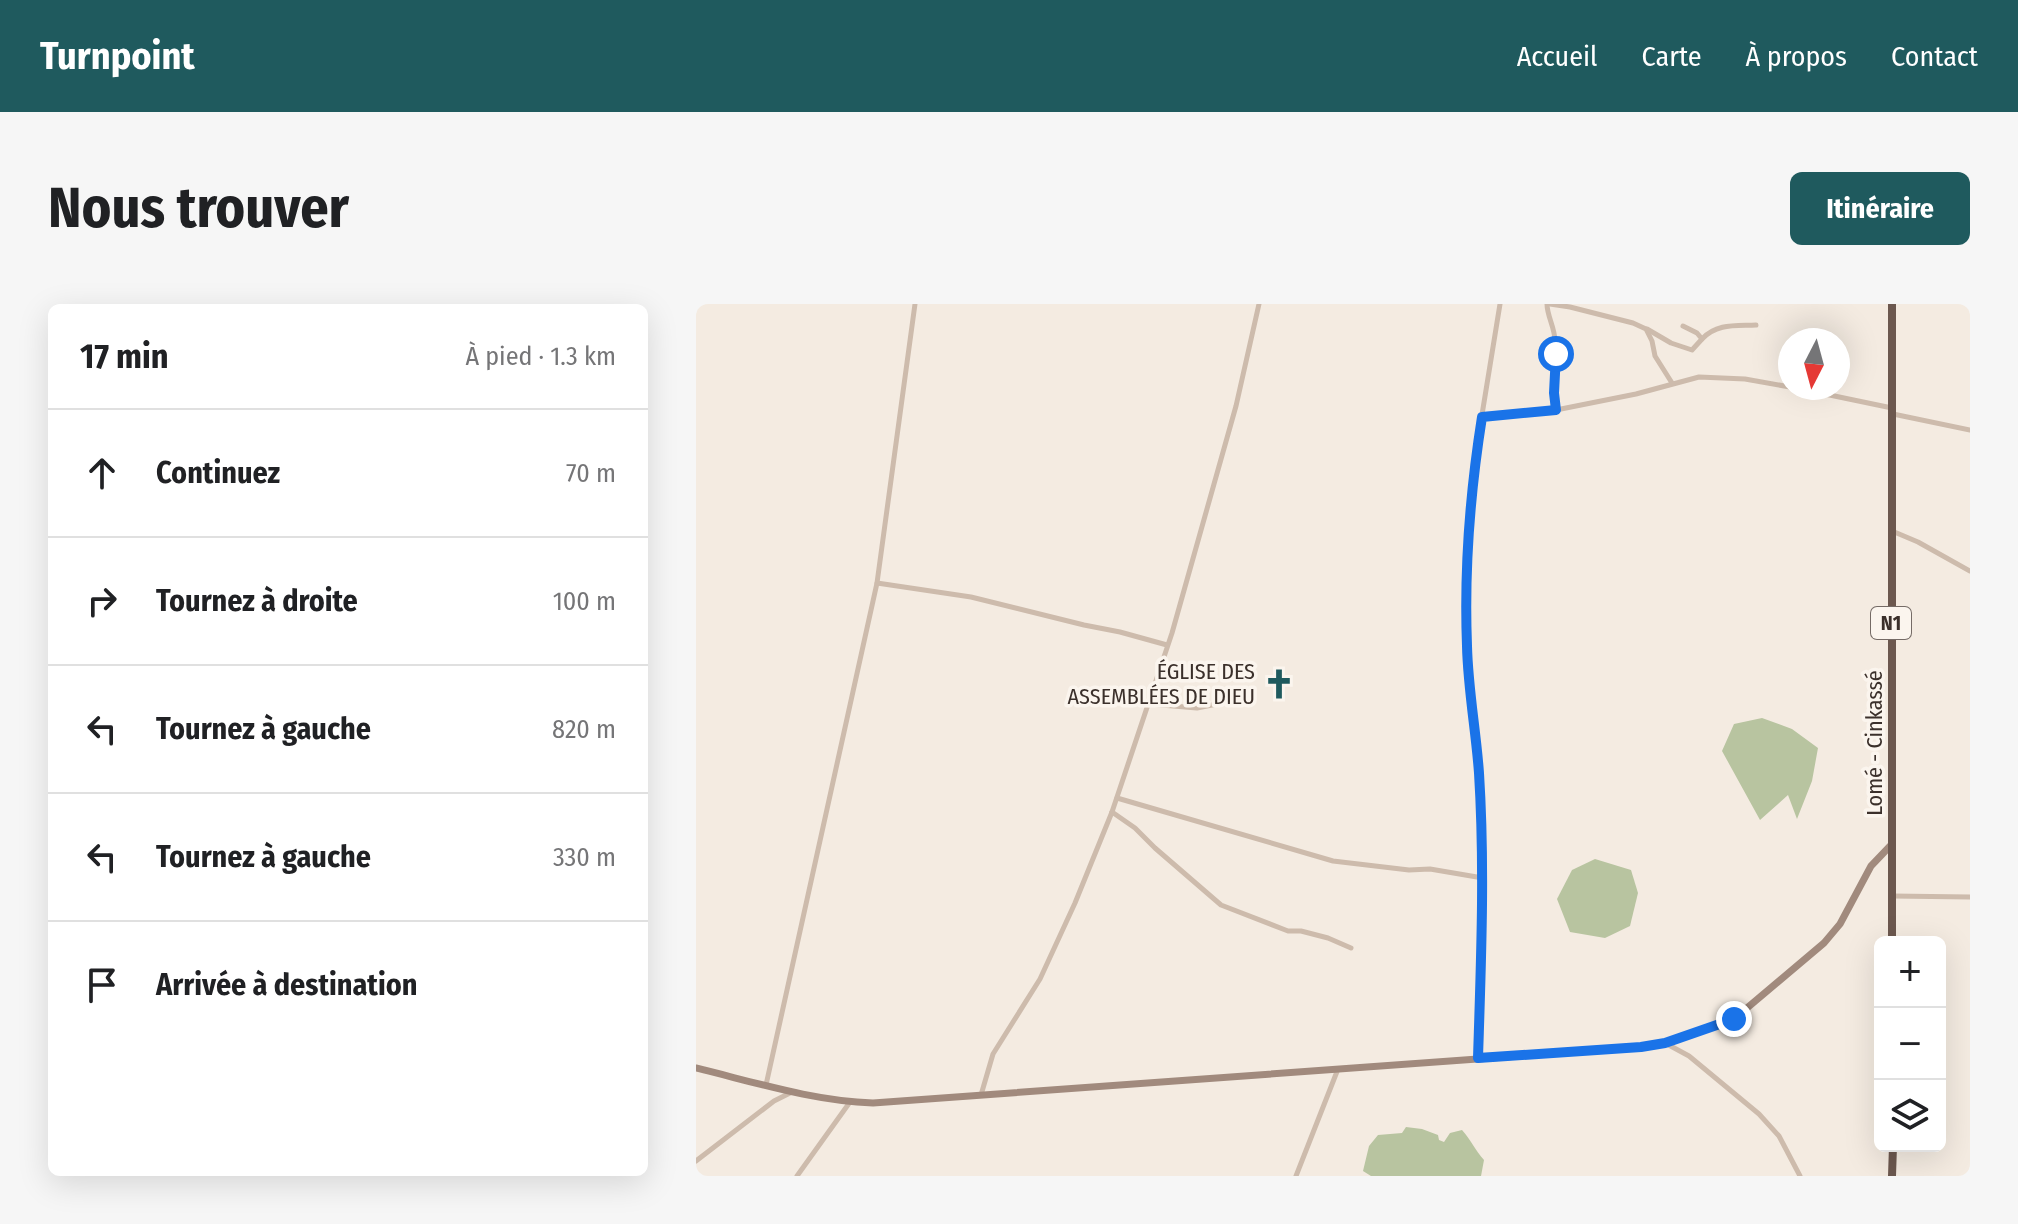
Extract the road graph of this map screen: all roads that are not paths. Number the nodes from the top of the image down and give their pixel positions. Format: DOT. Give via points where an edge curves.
graph roads {
  1 [pos="915,304"];
  2 [pos="1259,304"];
  3 [pos="1500,304"];
  4 [pos="1548,304"];
  5 [pos="1892,304"];
  6 [pos="1756,325"];
  7 [pos="1683,326"];
  8 [pos="1646,329"];
  9 [pos="1702,339"];
  10 [pos="1672,383"];
  11 [pos="1778,384"];
  12 [pos="1847,400"];
  13 [pos="1556,410"];
  14 [pos="1893,411"];
  15 [pos="1482,417"];
  16 [pos="1970,430"];
  17 [pos="1892,530"];
  18 [pos="1970,571"];
  19 [pos="877,583"];
  20 [pos="1167,645"];
  21 [pos="1237,700"];
  22 [pos="1149,704"];
  23 [pos="1117,798"];
  24 [pos="1112,812"];
  25 [pos="1892,844"];
  26 [pos="1483,875"];
  27 [pos="1892,896"];
  28 [pos="1970,897"];
  29 [pos="1892,936"];
  30 [pos="1351,948"];
  31 [pos="1665,1043"];
  32 [pos="1478,1058"];
  33 [pos="696,1068"];
  34 [pos="1338,1068"];
  35 [pos="766,1085"];
  36 [pos="792,1091"];
  37 [pos="981,1096"];
  38 [pos="850,1102"];
  39 [pos="1893,1152"];
  40 [pos="696,1161"];
  41 [pos="797,1176"];
  42 [pos="1296,1176"];
  43 [pos="1800,1176"];
  44 [pos="1892,1176"];
  1 -- 19 [label="street"];
  2 -- 20 [label="street" via="1232,421"];
  3 -- 15 [label="street"];
  4 -- 8 [label="street"];
  4 -- 13 [label="street" via="1557,360"];
  5 -- 14 [label="highway, Lomé - Cinkassé / N1"];
  6 -- 9 [label="street" via="1715,329"];
  7 -- 9 [label="street"];
  8 -- 9 [label="street" via="1692,350"];
  8 -- 10 [label="street"];
  10 -- 11 [label="street" via="1699,377"];
  10 -- 13 [label="street"];
  12 -- 14 [label="street"];
  13 -- 15 [label="street"];
  14 -- 16 [label="street"];
  14 -- 17 [label="highway, Lomé - Cinkassé / N1"];
  15 -- 26 [label="street" via="1466,556"];
  17 -- 18 [label="street"];
  17 -- 25 [label="highway, Lomé - Cinkassé / N1"];
  19 -- 20 [label="street" via="971,597"];
  19 -- 35 [label="street"];
  20 -- 22 [label="street"];
  21 -- 22 [label="street" via="1197,708"];
  22 -- 23 [label="street"];
  23 -- 24 [label="street"];
  23 -- 26 [label="street" via="1333,861"];
  24 -- 30 [label="street" via="1221,905"];
  24 -- 37 [label="street" via="1040,979 993,1054"];
  25 -- 27 [label="highway, Lomé - Cinkassé / N1"];
  25 -- 31 [label="main road" via="1871,866 1824,943 1734,1019"];
  26 -- 32 [label="street"];
  27 -- 28 [label="street"];
  27 -- 29 [label="highway, Lomé - Cinkassé / N1"];
  31 -- 32 [label="main road"];
  31 -- 43 [label="street" via="1689,1056 1759,1114 1779,1136"];
  32 -- 34 [label="main road"];
  33 -- 35 [label="main road"];
  34 -- 37 [label="main road"];
  34 -- 42 [label="street"];
  35 -- 36 [label="main road"];
  36 -- 38 [label="main road"];
  36 -- 40 [label="street"];
  37 -- 38 [label="main road"];
  38 -- 41 [label="street"];
  39 -- 44 [label="highway"];
}
